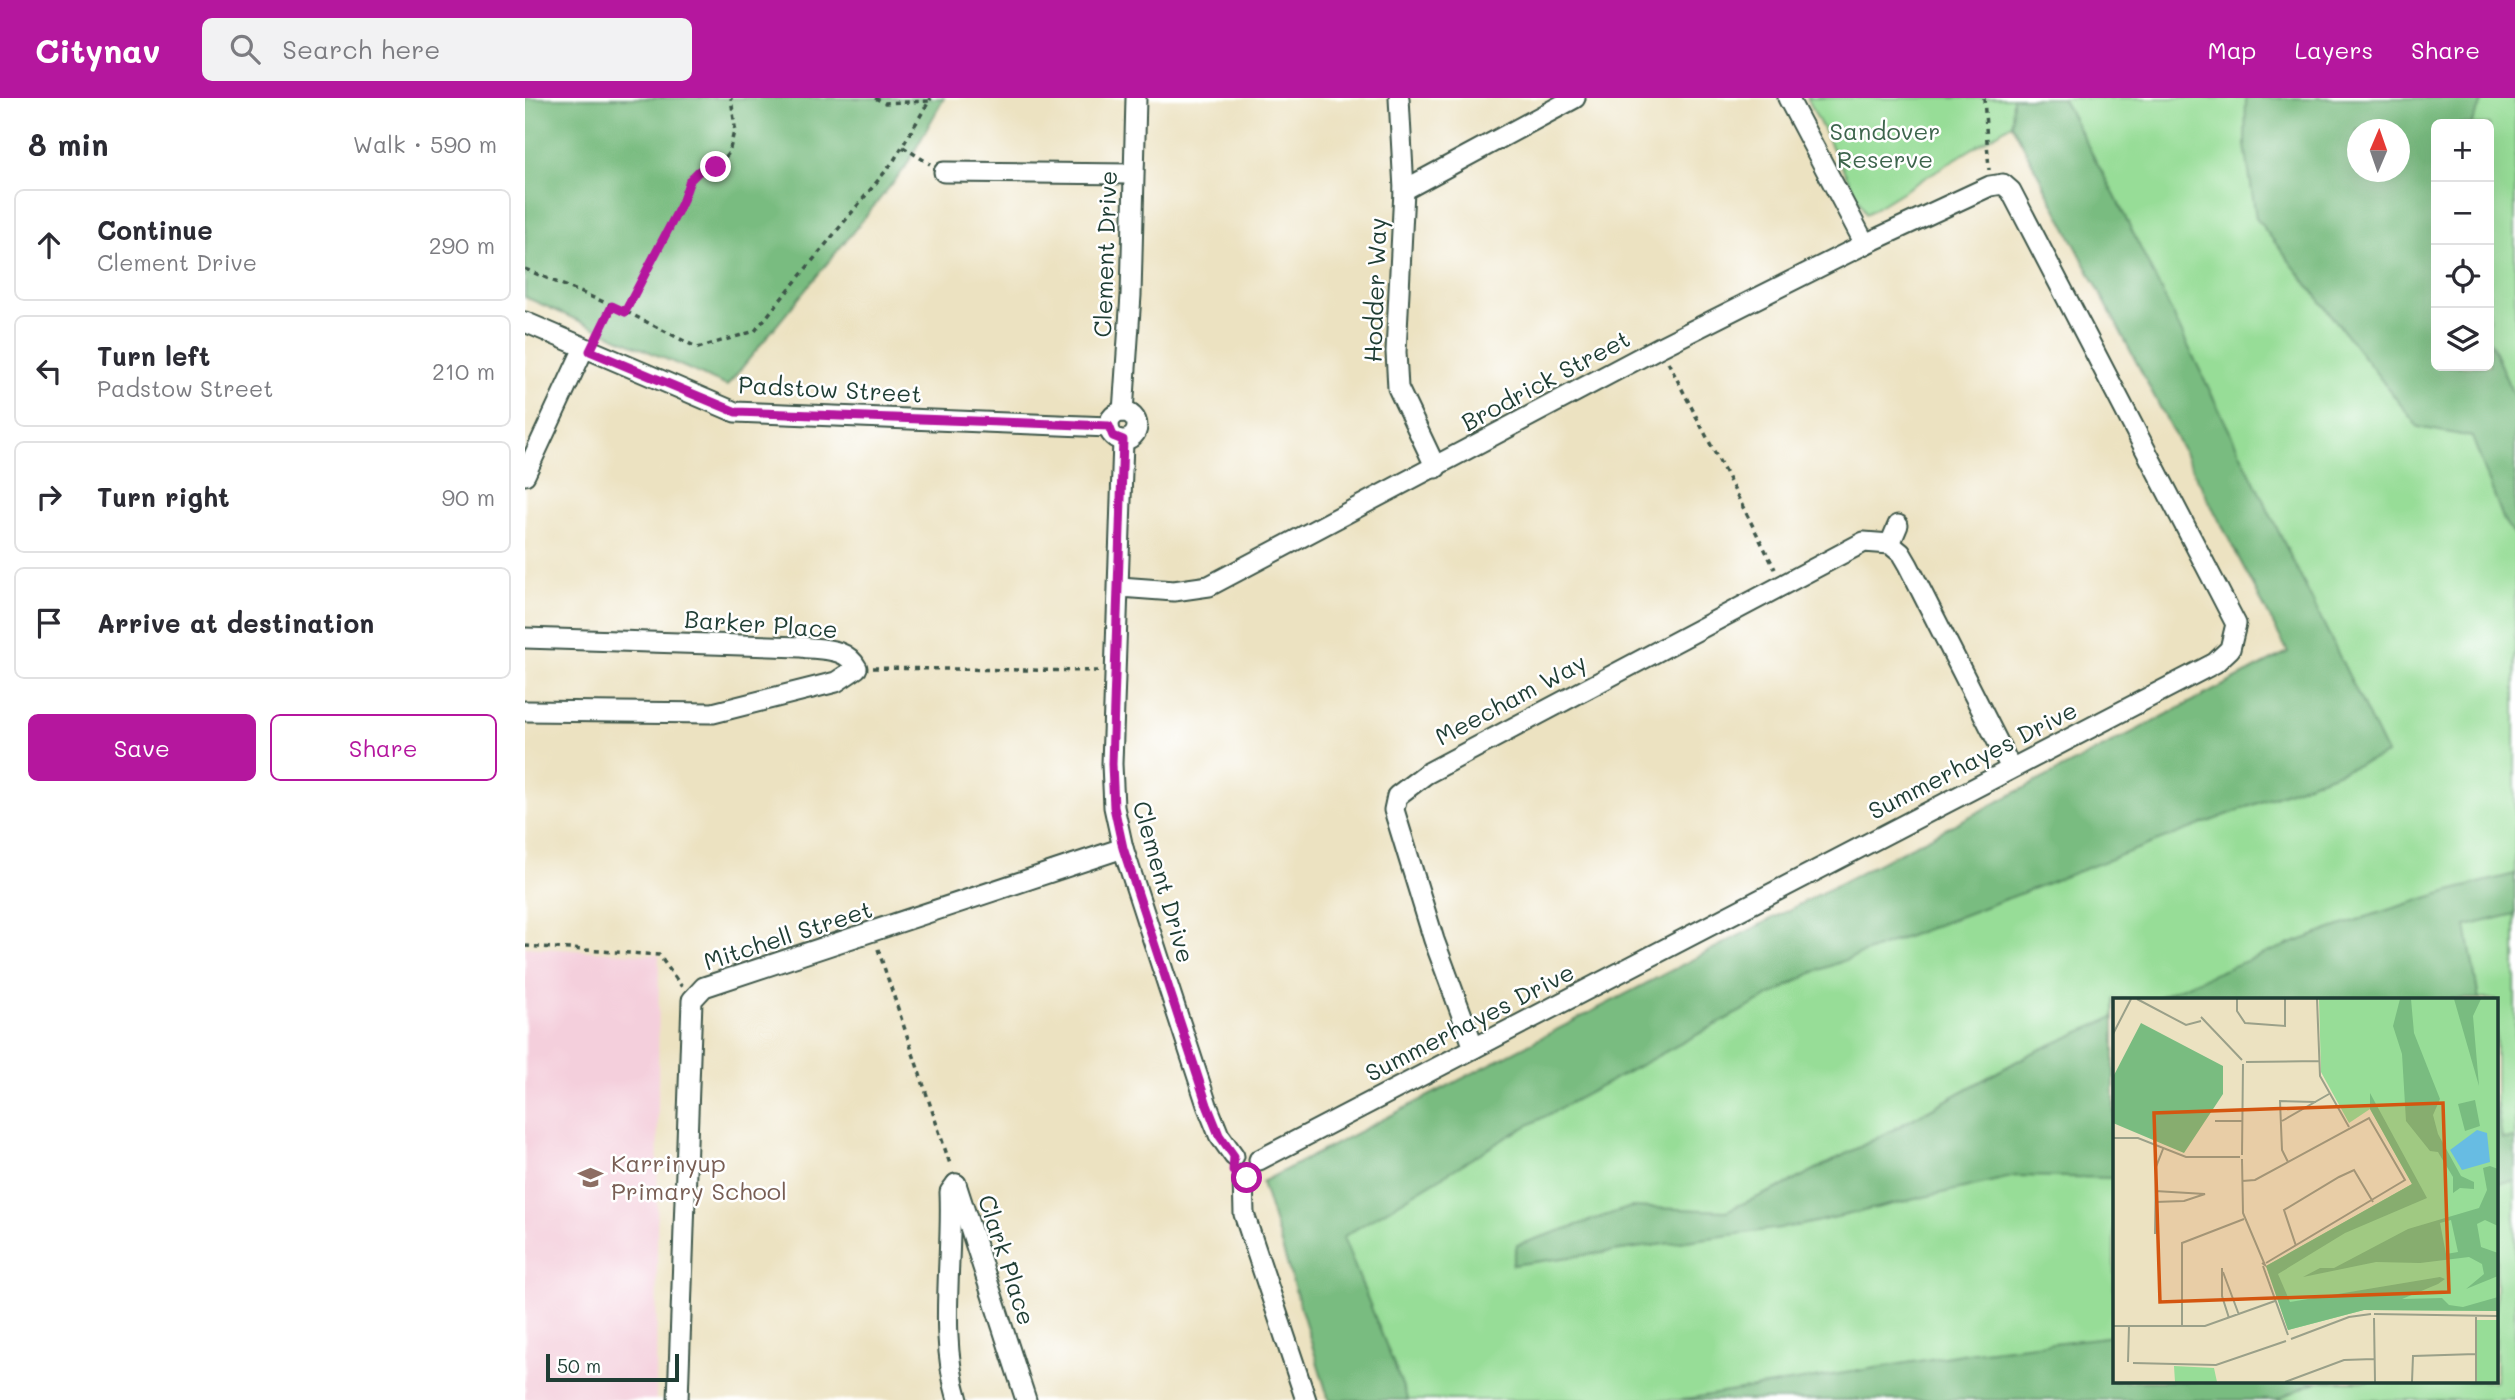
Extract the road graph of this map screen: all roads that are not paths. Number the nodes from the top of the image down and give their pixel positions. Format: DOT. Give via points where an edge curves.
graph roads {
  1 [pos="1136,98"];
  2 [pos="1399,98"];
  3 [pos="1575,98"];
  4 [pos="1788,98"];
  5 [pos="944,172"];
  6 [pos="1133,174"];
  7 [pos="1990,186"];
  8 [pos="1404,190"];
  9 [pos="1865,244"];
  10 [pos="525,321"];
  11 [pos="587,349"];
  12 [pos="1116,433"];
  13 [pos="1436,468"];
  14 [pos="525,475"];
  15 [pos="1898,525"];
  16 [pos="1890,544"];
  17 [pos="1120,587"];
  18 [pos="525,638"];
  19 [pos="525,711"];
  20 [pos="2011,768"];
  21 [pos="1123,848"];
  22 [pos="1474,1048"];
  23 [pos="1234,1156"];
  24 [pos="1259,1160"];
  25 [pos="1243,1178"];
  26 [pos="678,1400"];
  27 [pos="958,1400"];
  28 [pos="1026,1400"];
  29 [pos="1306,1400"];
  1 -- 6 [label="street, Clement Drive"];
  2 -- 8 [label="street, Hodder Way"];
  3 -- 8 [label="street, Hodder Way"];
  4 -- 9 [label="street"];
  5 -- 6 [label="street"];
  6 -- 12 [label="street, Clement Drive" via="1123,412 1111,418"];
  7 -- 9 [label="street, Brodrick Street"];
  7 -- 20 [label="street, Summerhayes Drive" via="2003,184 2011,191 2236,624 2230,649 2215,663"];
  8 -- 13 [label="street, Hodder Way" via="1398,388"];
  9 -- 13 [label="street, Brodrick Street" via="1660,347"];
  10 -- 11 [label="street, Padstow Street"];
  11 -- 12 [label="street, Padstow Street" via="736,412"];
  11 -- 14 [label="street"];
  12 -- 17 [label="street, Clement Drive"];
  13 -- 17 [label="street, Brodrick Street" via="1209,586 1174,590"];
  15 -- 16 [label="street"];
  16 -- 20 [label="street" via="1901,553"];
  16 -- 22 [label="street, Meecham Way" via="1864,542 1782,583 1426,774 1397,796 1394,810"];
  17 -- 21 [label="street, Clement Drive" via="1112,764 1114,807"];
  18 -- 19 [label="street, Barker Place" via="801,648 841,652 857,668 837,682 713,713"];
  20 -- 22 [label="street, Summerhayes Drive"];
  21 -- 23 [label="street, Clement Drive" via="1207,1105"];
  21 -- 26 [label="street, Mitchell Street" via="704,987 692,1000"];
  22 -- 24 [label="street, Summerhayes Drive"];
  23 -- 24 [label="street" via="1248,1150"];
  23 -- 25 [label="street" via="1232,1168"];
  24 -- 25 [label="street" via="1257,1172"];
  25 -- 29 [label="street" via="1244,1214"];
  27 -- 28 [label="street, Clark Place" via="950,1375 947,1331 950,1192 956,1184"];
}
